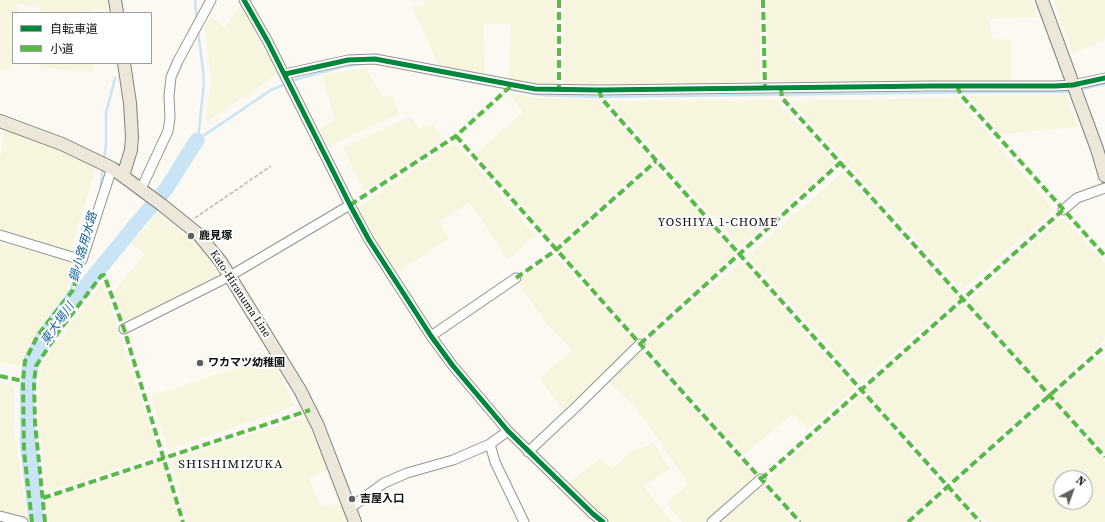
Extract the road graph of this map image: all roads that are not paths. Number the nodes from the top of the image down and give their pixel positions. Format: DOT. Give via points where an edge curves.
graph roads {
  1 [pos="115,0"];
  2 [pos="211,0"];
  3 [pos="244,0"];
  4 [pos="1042,0"];
  5 [pos="117,12"];
  6 [pos="124,64"];
  7 [pos="285,74"];
  8 [pos="1105,78"];
  9 [pos="1073,85"];
  10 [pos="0,121"];
  11 [pos="112,168"];
  12 [pos="123,176"];
  13 [pos="1105,176"];
  14 [pos="1105,188"];
  15 [pos="141,189"];
  16 [pos="350,205"];
  17 [pos="1063,210"];
  18 [pos="0,235"];
  19 [pos="230,276"];
  20 [pos="516,278"];
  21 [pos="124,329"];
  22 [pos="431,336"];
  23 [pos="640,344"];
  24 [pos="508,431"];
  25 [pos="490,444"];
  26 [pos="528,452"];
  27 [pos="761,479"];
  28 [pos="350,508"];
  29 [pos="0,516"];
  30 [pos="23,522"];
  31 [pos="355,522"];
  32 [pos="524,522"];
  33 [pos="603,522"];
  34 [pos="712,522"];
  1 -- 5 [label="main road"];
  2 -- 15 [label="street" via="172,77 168,131"];
  3 -- 7 [label="street"];
  4 -- 9 [label="main road"];
  6 -- 12 [label="main road" via="132,131 131,150"];
  7 -- 9 [label="street" via="348,60 375,59 535,89"];
  7 -- 16 [label="street"];
  8 -- 9 [label="street"];
  9 -- 13 [label="main road"];
  10 -- 11 [label="main road, Kato-Hiranuma Line" via="62,144"];
  11 -- 12 [label="main road, Kato-Hiranuma Line"];
  11 -- 18 [label="street" via="82,260"];
  12 -- 15 [label="main road, Kato-Hiranuma Line"];
  14 -- 17 [label="street" via="1077,198"];
  15 -- 19 [label="main road, Kato-Hiranuma Line" via="187,224 210,248"];
  16 -- 19 [label="street"];
  16 -- 22 [label="street" via="369,240"];
  19 -- 21 [label="street"];
  19 -- 28 [label="main road, Kato-Hiranuma Line" via="310,410"];
  20 -- 22 [label="street"];
  22 -- 24 [label="street"];
  23 -- 26 [label="street"];
  24 -- 25 [label="street"];
  24 -- 26 [label="street"];
  25 -- 28 [label="street" via="453,460 406,473 384,483"];
  25 -- 32 [label="street" via="495,462"];
  26 -- 33 [label="street"];
  27 -- 34 [label="street"];
  28 -- 31 [label="main road, Kato-Hiranuma Line"];
  29 -- 30 [label="street"];
}
